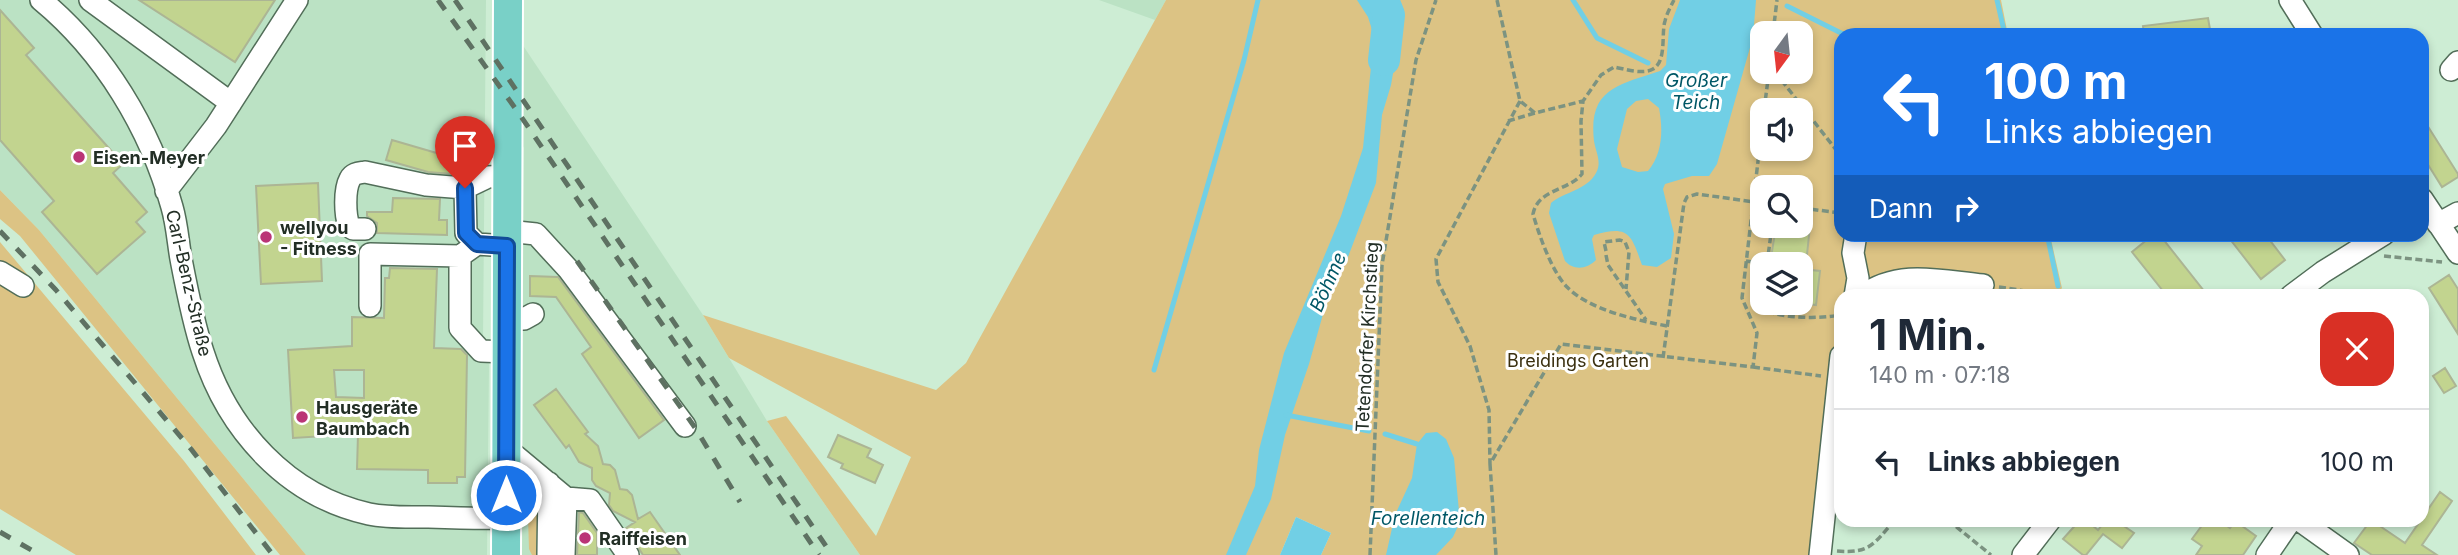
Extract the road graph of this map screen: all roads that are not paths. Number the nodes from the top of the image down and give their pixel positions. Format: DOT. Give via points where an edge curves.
graph roads {
  1 [pos="41,0"];
  2 [pos="90,0"];
  3 [pos="297,0"];
  4 [pos="508,0"];
  5 [pos="2290,0"];
  6 [pos="2308,28"];
  7 [pos="231,103"];
  8 [pos="507,176"];
  9 [pos="465,188"];
  10 [pos="166,191"];
  11 [pos="2429,210"];
  12 [pos="2458,213"];
  13 [pos="2429,214"];
  14 [pos="365,229"];
  15 [pos="507,238"];
  16 [pos="463,241"];
  17 [pos="1855,242"];
  18 [pos="2371,242"];
  19 [pos="2451,258"];
  20 [pos="0,272"];
  21 [pos="1983,285"];
  22 [pos="23,286"];
  23 [pos="1856,289"];
  24 [pos="1871,289"];
  25 [pos="2301,289"];
  26 [pos="370,306"];
  27 [pos="507,352"];
  28 [pos="1834,417"];
  29 [pos="685,426"];
  30 [pos="506,448"];
  31 [pos="550,483"];
  32 [pos="566,498"];
  33 [pos="506,518"];
  34 [pos="2045,527"];
  35 [pos="2286,527"];
  36 [pos="2309,527"];
  37 [pos="1820,552"];
  38 [pos="506,555"];
  39 [pos="548,555"];
  40 [pos="564,555"];
  41 [pos="628,555"];
  42 [pos="2023,555"];
  43 [pos="2267,555"];
  44 [pos="2347,555"];
  1 -- 10 [label="street, Carl-Benz-Straße" via="99,58 133,111"];
  2 -- 7 [label="street"];
  3 -- 7 [label="street"];
  4 -- 8 [label="main road"];
  5 -- 6 [label="street"];
  7 -- 10 [label="street"];
  8 -- 9 [label="street" via="488,177"];
  8 -- 15 [label="main road"];
  9 -- 14 [label="street" via="355,174 347,190 346,219 354,229"];
  9 -- 16 [label="street"];
  10 -- 33 [label="street, Carl-Benz-Straße" via="203,353 219,394 241,430 275,467 316,495 370,514"];
  11 -- 12 [label="street"];
  13 -- 19 [label="street"];
  15 -- 16 [label="street"];
  15 -- 27 [label="main road" via="520,316"];
  15 -- 29 [label="street" via="536,234 569,270"];
  16 -- 26 [label="street" via="370,254"];
  16 -- 27 [label="street" via="460,328 481,351"];
  17 -- 23 [label="street"];
  18 -- 25 [label="street"];
  20 -- 22 [label="street"];
  21 -- 24 [label="street" via="1906,278"];
  27 -- 30 [label="main road"];
  28 -- 37 [label="street"];
  30 -- 31 [label="street"];
  30 -- 33 [label="main road"];
  31 -- 32 [label="street"];
  31 -- 39 [label="street"];
  32 -- 40 [label="street"];
  32 -- 41 [label="street" via="590,500"];
  33 -- 38 [label="main road"];
  34 -- 42 [label="street"];
  35 -- 43 [label="street"];
  36 -- 44 [label="street"];
}
